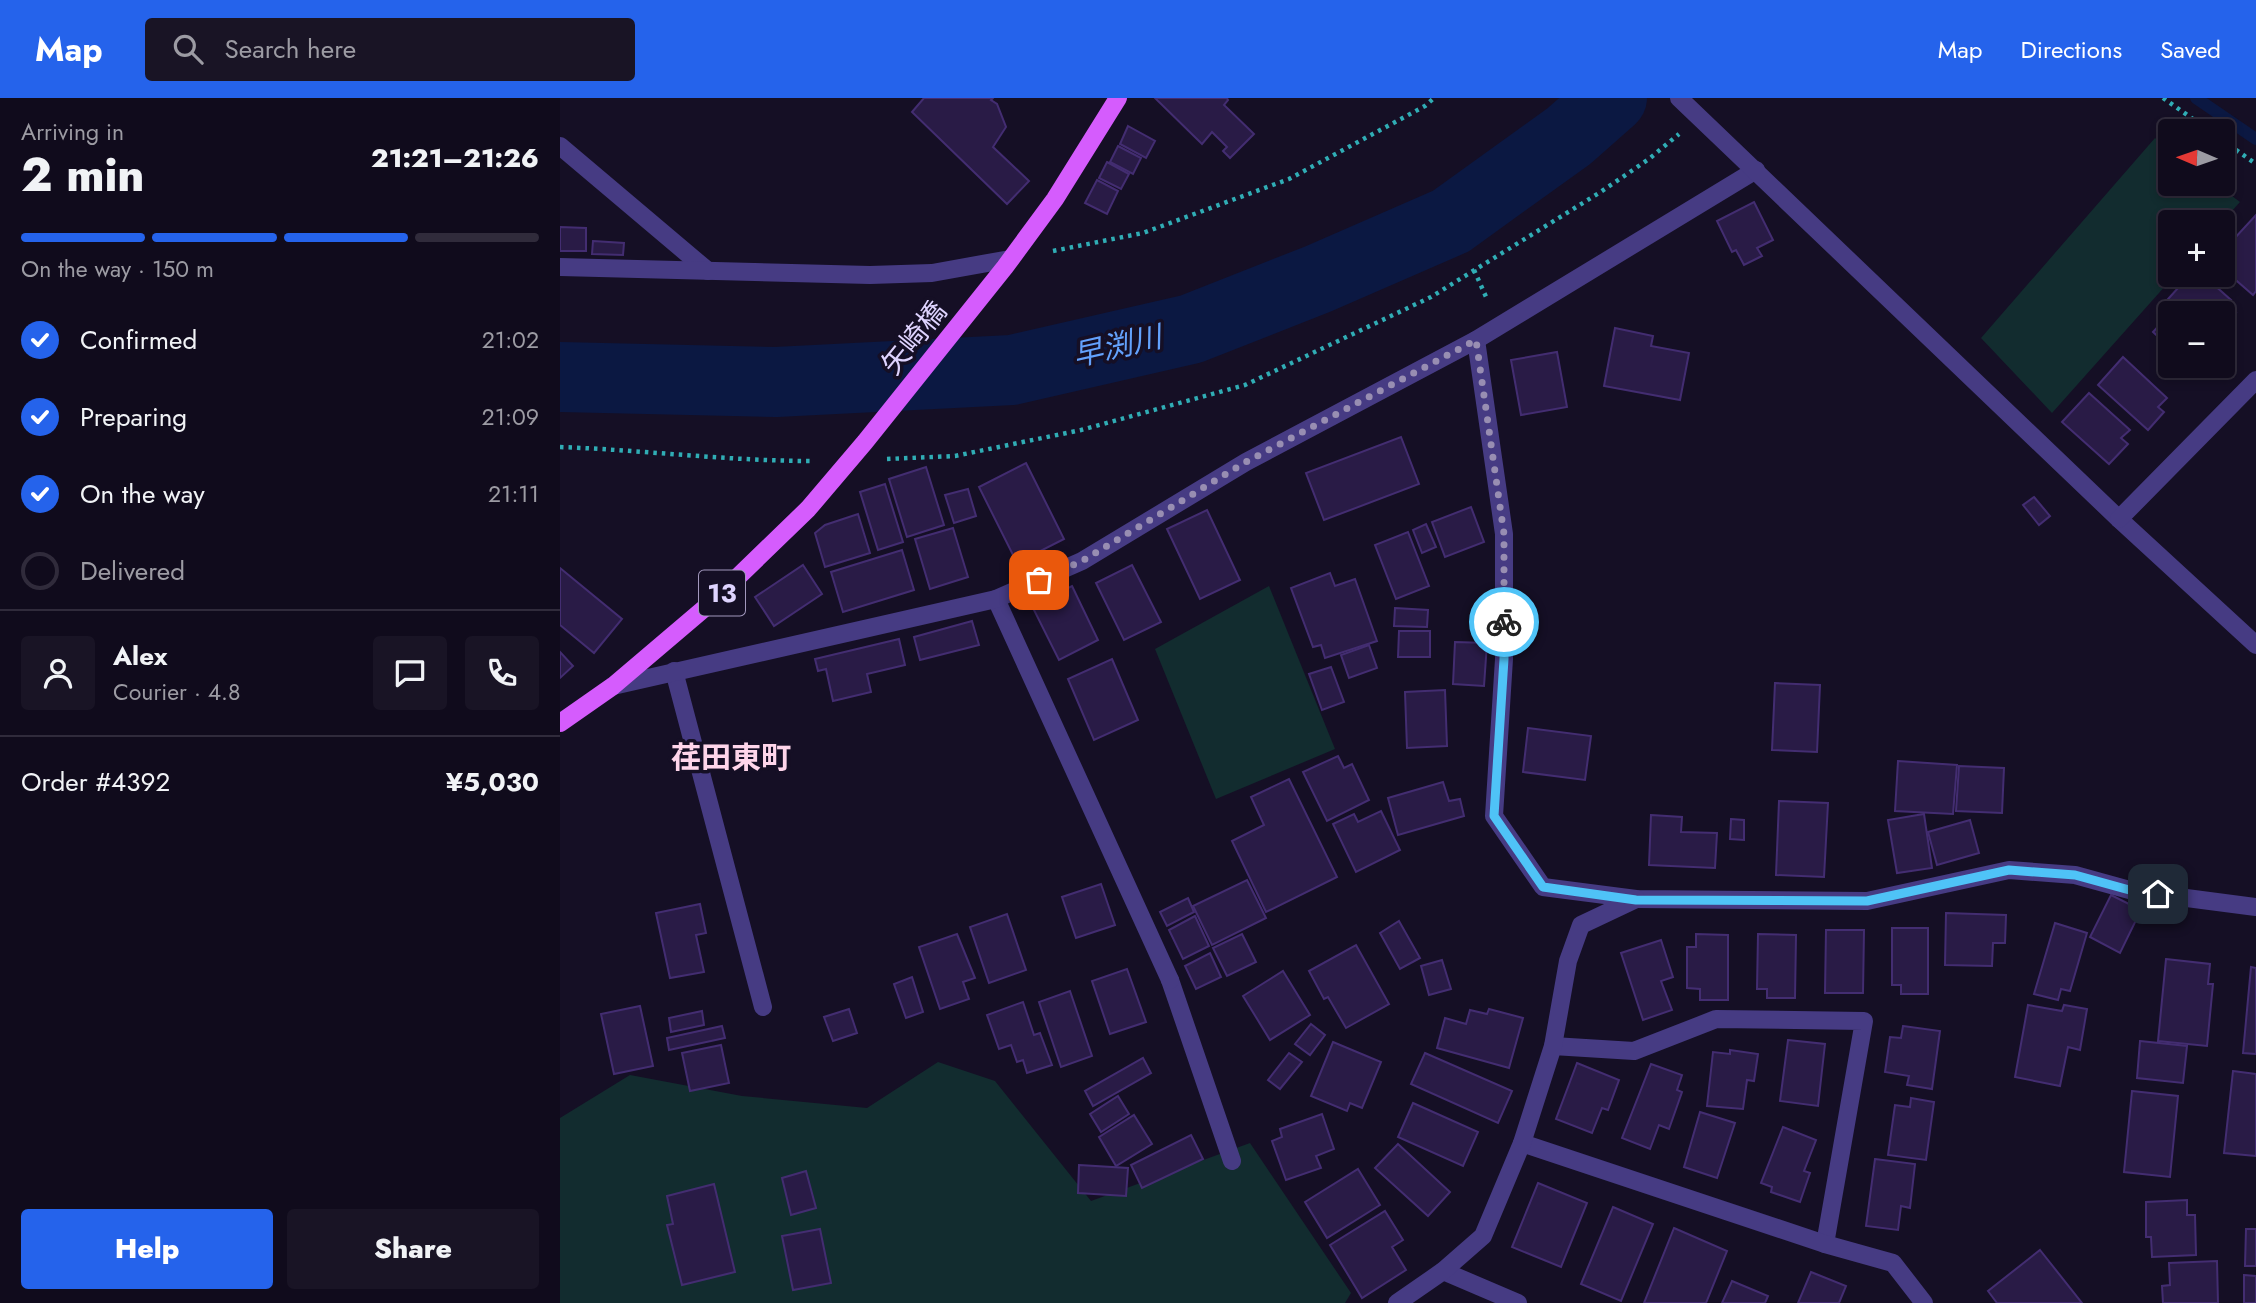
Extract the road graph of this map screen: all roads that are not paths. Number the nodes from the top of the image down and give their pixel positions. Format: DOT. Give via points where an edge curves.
graph roads {
  1 [pos="1118,98"];
  2 [pos="1679,98"];
  3 [pos="560,146"];
  4 [pos="1756,170"];
  5 [pos="1007,263"];
  6 [pos="560,267"];
  7 [pos="708,271"];
  8 [pos="1476,340"];
  9 [pos="2256,380"];
  10 [pos="2119,519"];
  11 [pos="996,598"];
  12 [pos="2256,645"];
  13 [pos="674,671"];
  14 [pos="613,686"];
  15 [pos="560,723"];
  16 [pos="1636,900"];
  17 [pos="2256,907"];
  18 [pos="763,1007"];
  19 [pos="1553,1046"];
  20 [pos="1522,1143"];
  21 [pos="1232,1161"];
  22 [pos="1825,1244"];
  23 [pos="1443,1271"];
  24 [pos="1397,1303"];
  25 [pos="1518,1303"];
  26 [pos="1924,1303"];
  1 -- 5 [label="main road, 13" via="1055,199"];
  2 -- 4 [label="street"];
  3 -- 7 [label="street"];
  4 -- 8 [label="street"];
  4 -- 10 [label="street"];
  5 -- 7 [label="street" via="870,275"];
  5 -- 14 [label="main road, 矢崎橋 / 13" via="808,509 713,601"];
  6 -- 7 [label="street"];
  8 -- 11 [label="street" via="1246,462 1082,561"];
  8 -- 16 [label="street" via="1504,534 1504,659 1494,816 1543,887"];
  9 -- 10 [label="street"];
  10 -- 12 [label="street"];
  11 -- 13 [label="street"];
  11 -- 21 [label="street" via="1170,980"];
  13 -- 14 [label="street"];
  13 -- 18 [label="street"];
  14 -- 15 [label="main road, 13"];
  16 -- 17 [label="street" via="1867,901 2009,870 2075,875 2133,891"];
  16 -- 19 [label="street" via="1581,925 1568,961"];
  19 -- 20 [label="street"];
  19 -- 22 [label="street" via="1634,1051 1716,1019 1864,1021"];
  20 -- 22 [label="street"];
  20 -- 23 [label="street" via="1483,1236"];
  22 -- 26 [label="street" via="1893,1263"];
  23 -- 24 [label="street"];
  23 -- 25 [label="street"];
}
